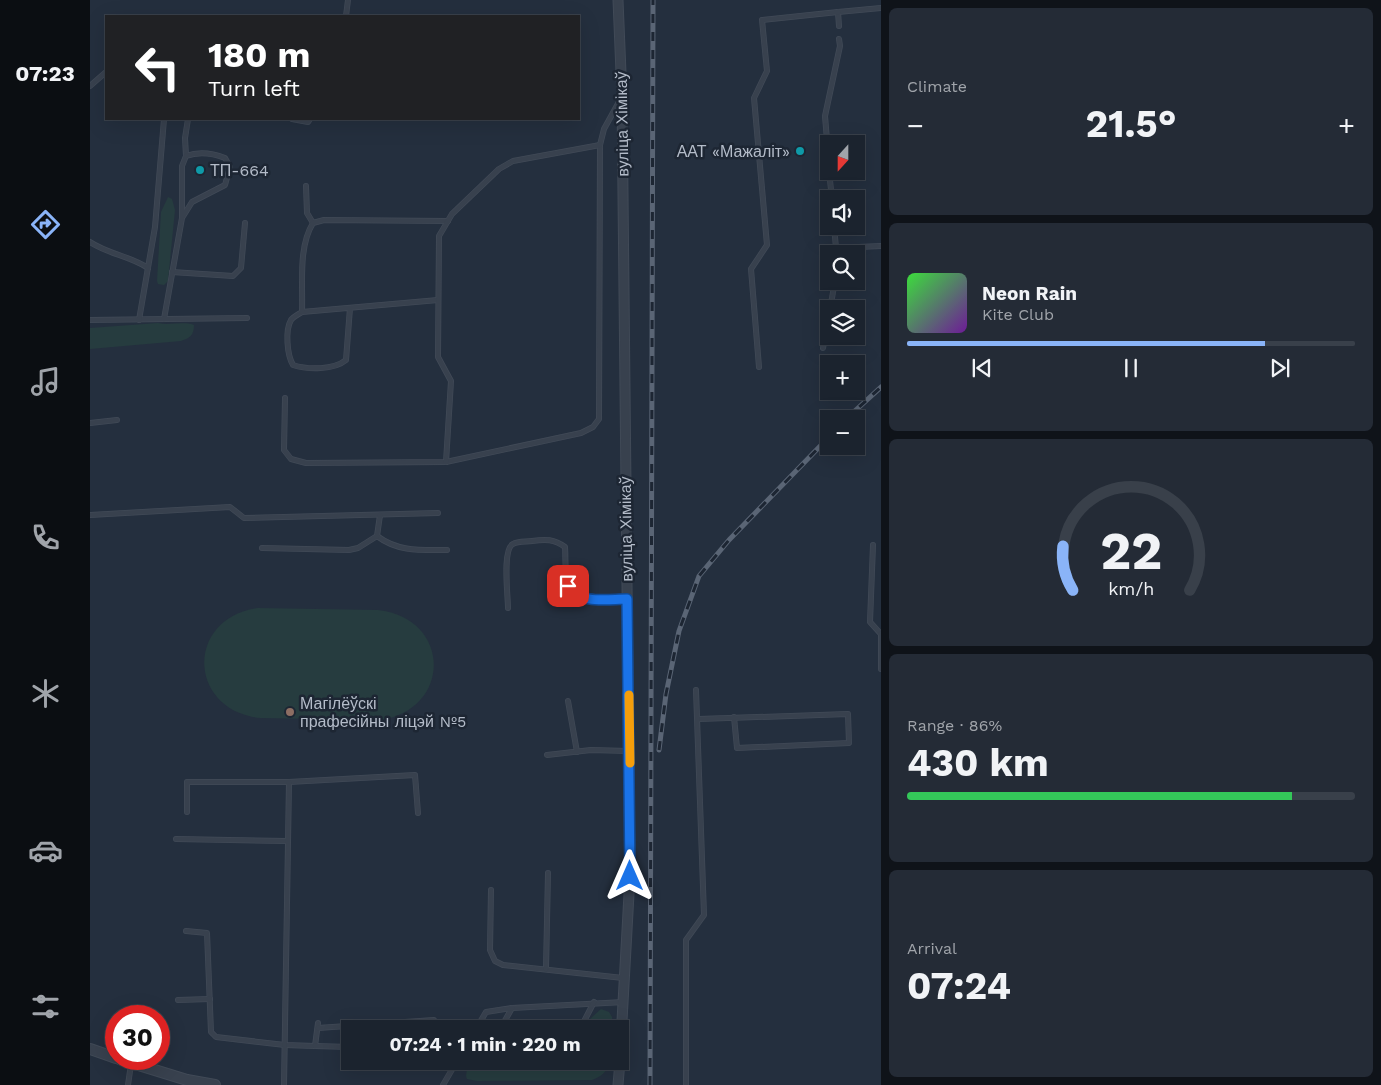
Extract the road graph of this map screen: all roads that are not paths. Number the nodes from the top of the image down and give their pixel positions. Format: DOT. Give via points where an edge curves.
graph roads {
  1 [pos="348,0"];
  2 [pos="618,0"];
  3 [pos="881,8"];
  4 [pos="838,12"];
  5 [pos="346,15"];
  6 [pos="839,26"];
  7 [pos="839,38"];
  8 [pos="105,73"];
  9 [pos="90,86"];
  10 [pos="622,97"];
  11 [pos="164,120"];
  12 [pos="188,120"];
  13 [pos="295,120"];
  14 [pos="309,120"];
  15 [pos="827,135"];
  16 [pos="600,145"];
  17 [pos="186,156"];
  18 [pos="306,186"];
  19 [pos="182,218"];
  20 [pos="448,221"];
  21 [pos="245,223"];
  22 [pos="313,223"];
  23 [pos="90,242"];
  24 [pos="881,246"];
  25 [pos="865,248"];
  26 [pos="148,268"];
  27 [pos="172,272"];
  28 [pos="438,300"];
  29 [pos="350,308"];
  30 [pos="302,312"];
  31 [pos="247,318"];
  32 [pos="164,319"];
  33 [pos="90,320"];
  34 [pos="139,320"];
  35 [pos="824,345"];
  36 [pos="823,348"];
  37 [pos="759,367"];
  38 [pos="285,398"];
  39 [pos="117,420"];
  40 [pos="90,423"];
  41 [pos="446,462"];
  42 [pos="438,514"];
  43 [pos="380,515"];
  44 [pos="90,516"];
  45 [pos="377,536"];
  46 [pos="873,545"];
  47 [pos="262,548"];
  48 [pos="447,550"];
  49 [pos="627,599"];
  50 [pos="508,608"];
  51 [pos="880,633"];
  52 [pos="881,669"];
  53 [pos="696,690"];
  54 [pos="568,701"];
  55 [pos="734,717"];
  56 [pos="699,719"];
  57 [pos="630,751"];
  58 [pos="577,752"];
  59 [pos="547,755"];
  60 [pos="289,782"];
  61 [pos="187,812"];
  62 [pos="418,813"];
  63 [pos="187,833"];
  64 [pos="176,839"];
  65 [pos="187,839"];
  66 [pos="287,841"];
  67 [pos="548,873"];
  68 [pos="491,890"];
  69 [pos="186,931"];
  70 [pos="546,969"];
  71 [pos="623,978"];
  72 [pos="210,999"];
  73 [pos="178,1000"];
  74 [pos="594,1002"];
  75 [pos="624,1002"];
  76 [pos="512,1008"];
  77 [pos="481,1020"];
  78 [pos="505,1020"];
  79 [pos="585,1020"];
  80 [pos="623,1020"];
  81 [pos="341,1025"];
  82 [pos="285,1045"];
  83 [pos="315,1046"];
  84 [pos="341,1047"];
  85 [pos="90,1049"];
  86 [pos="105,1054"];
  87 [pos="130,1070"];
  88 [pos="154,1070"];
  89 [pos="452,1070"];
  90 [pos="619,1070"];
  91 [pos="128,1085"];
  92 [pos="215,1085"];
  93 [pos="284,1085"];
  94 [pos="443,1085"];
  95 [pos="618,1085"];
  96 [pos="686,1085"];
  1 -- 5 [label="lane"];
  2 -- 10 [label="street, вуліца Хімікаў"];
  3 -- 4 [label="lane"];
  4 -- 6 [label="lane"];
  4 -- 37 [label="lane" via="762,20 767,71 754,98 767,245 751,269"];
  7 -- 15 [label="lane" via="825,116"];
  8 -- 9 [label="lane"];
  10 -- 16 [label="lane" via="604,129"];
  10 -- 49 [label="street, вуліца Хімікаў"];
  11 -- 26 [label="lane" via="155,227"];
  12 -- 17 [label="lane"];
  13 -- 14 [label="lane" via="303,123"];
  16 -- 20 [label="lane" via="513,161 499,168"];
  16 -- 41 [label="lane" via="599,419 593,427 580,433"];
  17 -- 19 [label="lane" via="182,166"];
  17 -- 19 [label="lane" via="214,154 225,158 230,167 225,185 192,202"];
  18 -- 22 [label="lane" via="306,214"];
  19 -- 27 [label="lane"];
  20 -- 22 [label="lane" via="324,220"];
  20 -- 28 [label="lane" via="439,236"];
  21 -- 27 [label="lane" via="238,273 233,276"];
  22 -- 30 [label="lane" via="306,234 304,247"];
  23 -- 26 [label="lane"];
  24 -- 25 [label="lane"];
  26 -- 34 [label="lane"];
  27 -- 32 [label="lane"];
  28 -- 29 [label="lane"];
  28 -- 41 [label="lane" via="438,357 451,380"];
  29 -- 30 [label="lane"];
  29 -- 30 [label="lane" via="349,349 346,360 339,366 301,368 293,365 289,358 289,328 292,319"];
  31 -- 32 [label="lane"];
  32 -- 34 [label="lane"];
  33 -- 34 [label="lane"];
  35 -- 36 [label="lane"];
  38 -- 41 [label="lane" via="284,450 292,459 306,463"];
  39 -- 40 [label="lane"];
  42 -- 43 [label="lane"];
  43 -- 44 [label="lane" via="244,518 230,507"];
  43 -- 45 [label="lane"];
  45 -- 47 [label="lane" via="349,550"];
  45 -- 48 [label="lane" via="390,546"];
  46 -- 51 [label="lane" via="870,622"];
  49 -- 50 [label="lane" via="580,598 573,594 568,586 565,547 558,541 547,539 514,543 508,548"];
  49 -- 57 [label="street, вуліца Хімікаў"];
  51 -- 52 [label="lane"];
  53 -- 56 [label="lane"];
  54 -- 58 [label="lane"];
  55 -- 55 [label="lane" via="848,714 849,743 737,748"];
  55 -- 56 [label="lane"];
  56 -- 96 [label="lane" via="704,914 686,940"];
  57 -- 58 [label="lane"];
  57 -- 71 [label="street, вуліца Хімікаў" via="630,876"];
  58 -- 59 [label="lane"];
  60 -- 61 [label="lane" via="187,782"];
  60 -- 62 [label="lane" via="415,775"];
  60 -- 66 [label="lane"];
  63 -- 65 [label="lane"];
  64 -- 65 [label="lane"];
  65 -- 66 [label="lane"];
  66 -- 82 [label="lane"];
  67 -- 70 [label="lane"];
  68 -- 70 [label="lane" via="490,950 495,961 503,965"];
  69 -- 72 [label="lane" via="207,933"];
  70 -- 71 [label="lane"];
  71 -- 75 [label="street, вуліца Хімікаў"];
  72 -- 73 [label="lane"];
  72 -- 82 [label="lane" via="211,1032 216,1037"];
  74 -- 75 [label="lane"];
  74 -- 76 [label="lane"];
  74 -- 79 [label="lane"];
  75 -- 80 [label="street, вуліца Хімікаў"];
  76 -- 77 [label="lane" via="486,1012"];
  76 -- 78 [label="lane"];
  81 -- 83 [label="lane" via="318,1026"];
  82 -- 83 [label="lane"];
  82 -- 93 [label="lane"];
  83 -- 84 [label="lane"];
  85 -- 86 [label="street"];
  87 -- 91 [label="lane"];
  88 -- 92 [label="street"];
  89 -- 94 [label="lane"];
  90 -- 95 [label="street"];
}
